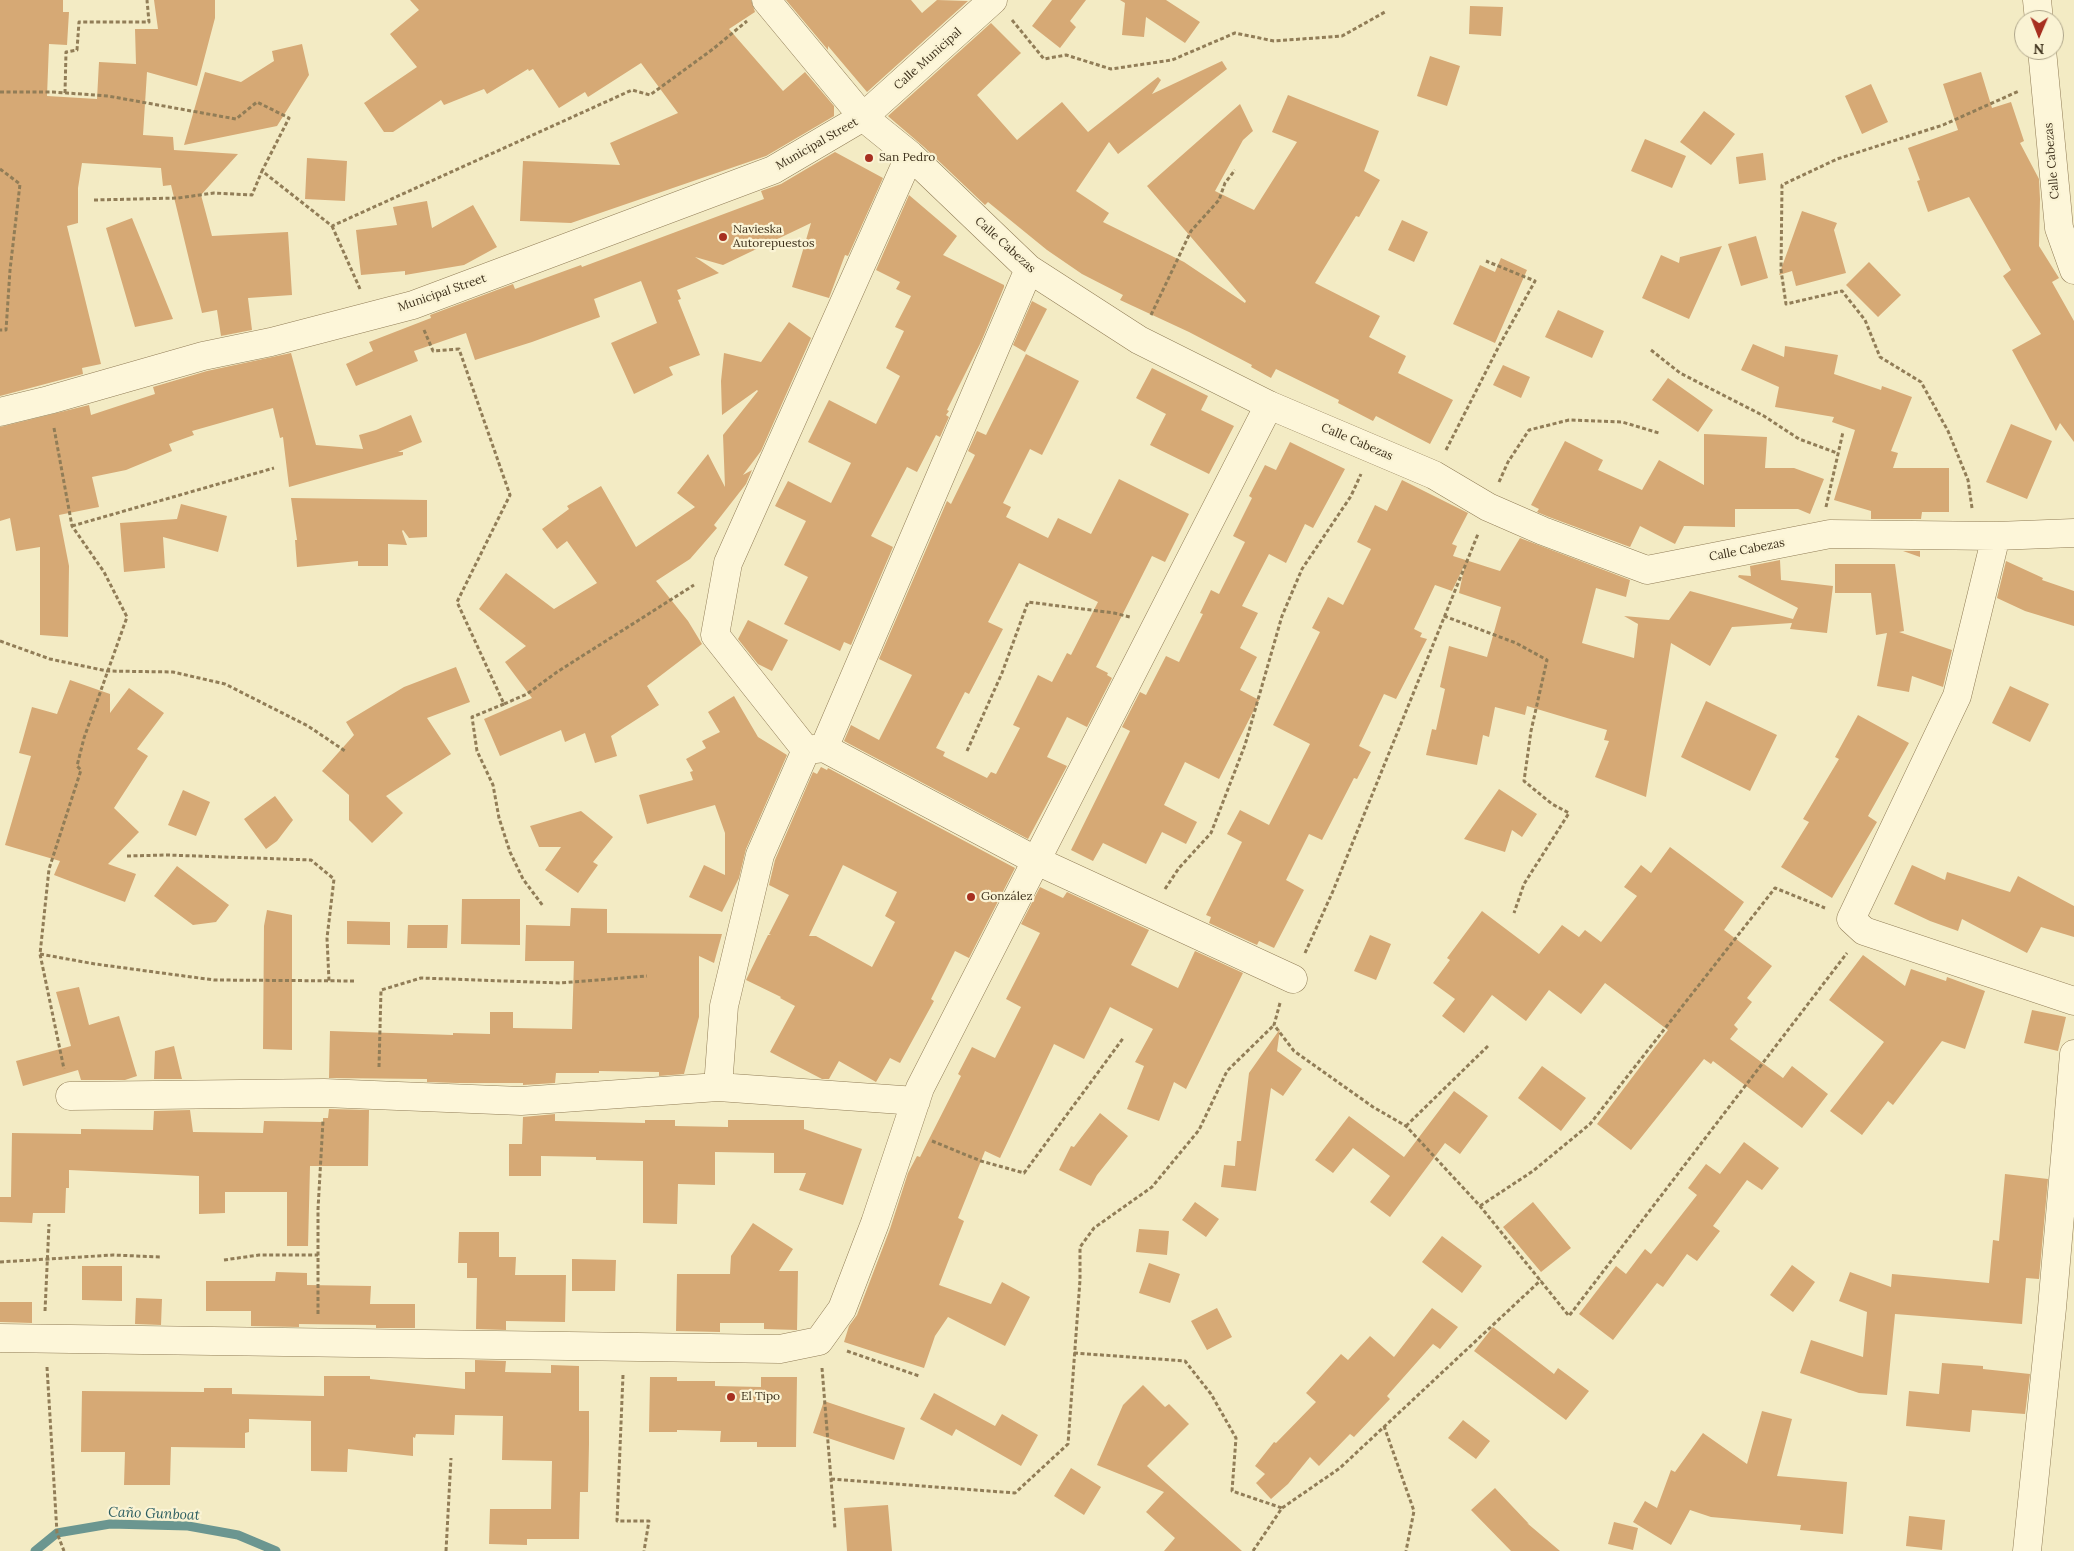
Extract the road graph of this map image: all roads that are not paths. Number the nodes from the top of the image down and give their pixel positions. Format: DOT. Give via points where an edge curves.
graph roads {
  1 [pos="767,1"];
  2 [pos="1001,7"];
  3 [pos="2043,60"];
  4 [pos="863,117"];
  5 [pos="910,155"];
  6 [pos="1029,269"];
  7 [pos="2074,270"];
  8 [pos="1269,405"];
  9 [pos="0,412"];
  10 [pos="2074,533"];
  11 [pos="1986,536"];
  12 [pos="815,749"];
  13 [pos="1037,861"];
  14 [pos="1293,980"];
  15 [pos="2074,1001"];
  16 [pos="2074,1054"];
  17 [pos="718,1087"];
  18 [pos="70,1096"];
  19 [pos="916,1101"];
  20 [pos="0,1338"];
  21 [pos="2027,1551"];
  1 -- 4 [label="street, Calle Cabezas"];
  2 -- 4 [label="street, Calle Municipal"];
  3 -- 7 [label="street, Calle Cabezas" via="2059,228"];
  4 -- 5 [label="street, Calle Cabezas"];
  4 -- 9 [label="street, Municipal Street" via="773,170 413,305 203,356"];
  5 -- 6 [label="street, Calle Cabezas"];
  5 -- 12 [label="street" via="728,563 715,635"];
  6 -- 8 [label="street, Calle Cabezas" via="1139,340"];
  6 -- 12 [label="street"];
  8 -- 11 [label="street, Calle Cabezas" via="1434,475 1488,507 1647,570 1830,534"];
  8 -- 13 [label="street"];
  10 -- 11 [label="street, Calle Cabezas"];
  11 -- 15 [label="street" via="1956,696 1858,925"];
  12 -- 13 [label="street"];
  12 -- 17 [label="street" via="760,855 724,1006"];
  13 -- 14 [label="street"];
  13 -- 19 [label="street"];
  16 -- 21 [label="street"];
  17 -- 18 [label="street" via="521,1100 324,1093"];
  17 -- 19 [label="street"];
  19 -- 20 [label="street" via="842,1309 820,1341 780,1349"];
}
